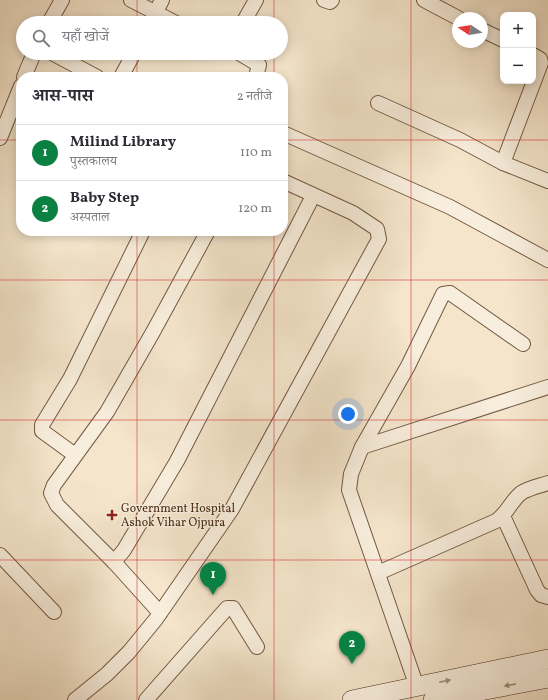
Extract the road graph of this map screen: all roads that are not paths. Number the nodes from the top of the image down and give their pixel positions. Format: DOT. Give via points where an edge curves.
graph roads {
  1 [pos="62,0"];
  2 [pos="131,0"];
  3 [pos="162,0"];
  4 [pos="256,0"];
  5 [pos="324,0"];
  6 [pos="332,0"];
  7 [pos="424,0"];
  8 [pos="452,15"];
  9 [pos="54,16"];
  10 [pos="151,16"];
  11 [pos="154,16"];
  12 [pos="247,16"];
  13 [pos="488,33"];
  14 [pos="500,39"];
  15 [pos="536,57"];
  16 [pos="31,60"];
  17 [pos="65,60"];
  18 [pos="130,60"];
  19 [pos="251,60"];
  20 [pos="26,72"];
  21 [pos="88,72"];
  22 [pos="124,72"];
  23 [pos="257,72"];
  24 [pos="536,76"];
  25 [pos="533,84"];
  26 [pos="16,98"];
  27 [pos="378,103"];
  28 [pos="288,135"];
  29 [pos="0,138"];
  30 [pos="502,163"];
  31 [pos="548,181"];
  32 [pos="288,184"];
  33 [pos="313,196"];
  34 [pos="141,236"];
  35 [pos="205,236"];
  36 [pos="548,260"];
  37 [pos="524,344"];
  38 [pos="548,387"];
  39 [pos="362,447"];
  40 [pos="75,455"];
  41 [pos="548,483"];
  42 [pos="503,516"];
  43 [pos="0,555"];
  44 [pos="114,562"];
  45 [pos="378,573"];
  46 [pos="548,597"];
  47 [pos="54,612"];
  48 [pos="160,613"];
  49 [pos="257,647"];
  50 [pos="548,659"];
  51 [pos="548,678"];
  52 [pos="417,687"];
  53 [pos="469,697"];
  54 [pos="75,700"];
  55 [pos="146,700"];
  56 [pos="352,700"];
  57 [pos="433,700"];
  1 -- 9 [label="street"];
  2 -- 10 [label="street"];
  3 -- 11 [label="street"];
  4 -- 12 [label="street"];
  5 -- 6 [label="street"];
  7 -- 8 [label="street"];
  13 -- 14 [label="street"];
  15 -- 24 [label="street" via="541,63"];
  16 -- 20 [label="street"];
  17 -- 21 [label="street"];
  18 -- 22 [label="street"];
  19 -- 23 [label="street" via="259,65"];
  25 -- 30 [label="street"];
  26 -- 29 [label="street"];
  27 -- 30 [label="street" via="460,140"];
  28 -- 36 [label="street" via="450,207"];
  30 -- 31 [label="street"];
  32 -- 33 [label="street"];
  33 -- 44 [label="street" via="177,461 124,550"];
  33 -- 48 [label="street" via="353,213 377,229 379,239 232,509"];
  34 -- 40 [label="street" via="70,379 42,425 42,431"];
  35 -- 40 [label="street" via="107,412"];
  37 -- 39 [label="street" via="450,293 443,294 408,366"];
  38 -- 39 [label="street"];
  39 -- 45 [label="street" via="350,474 349,490"];
  40 -- 44 [label="street" via="54,485 51,493 53,499"];
  41 -- 42 [label="street" via="520,494"];
  42 -- 45 [label="street"];
  42 -- 46 [label="street" via="537,590 541,595"];
  43 -- 47 [label="street"];
  44 -- 48 [label="street"];
  45 -- 52 [label="street"];
  48 -- 54 [label="street" via="129,652"];
  49 -- 55 [label="street" via="233,608 227,608"];
  52 -- 50 [label="main road, one-way"];
  51 -- 53 [label="main road, one-way"];
  52 -- 56 [label="main road"];
  53 -- 57 [label="main road"];
}
